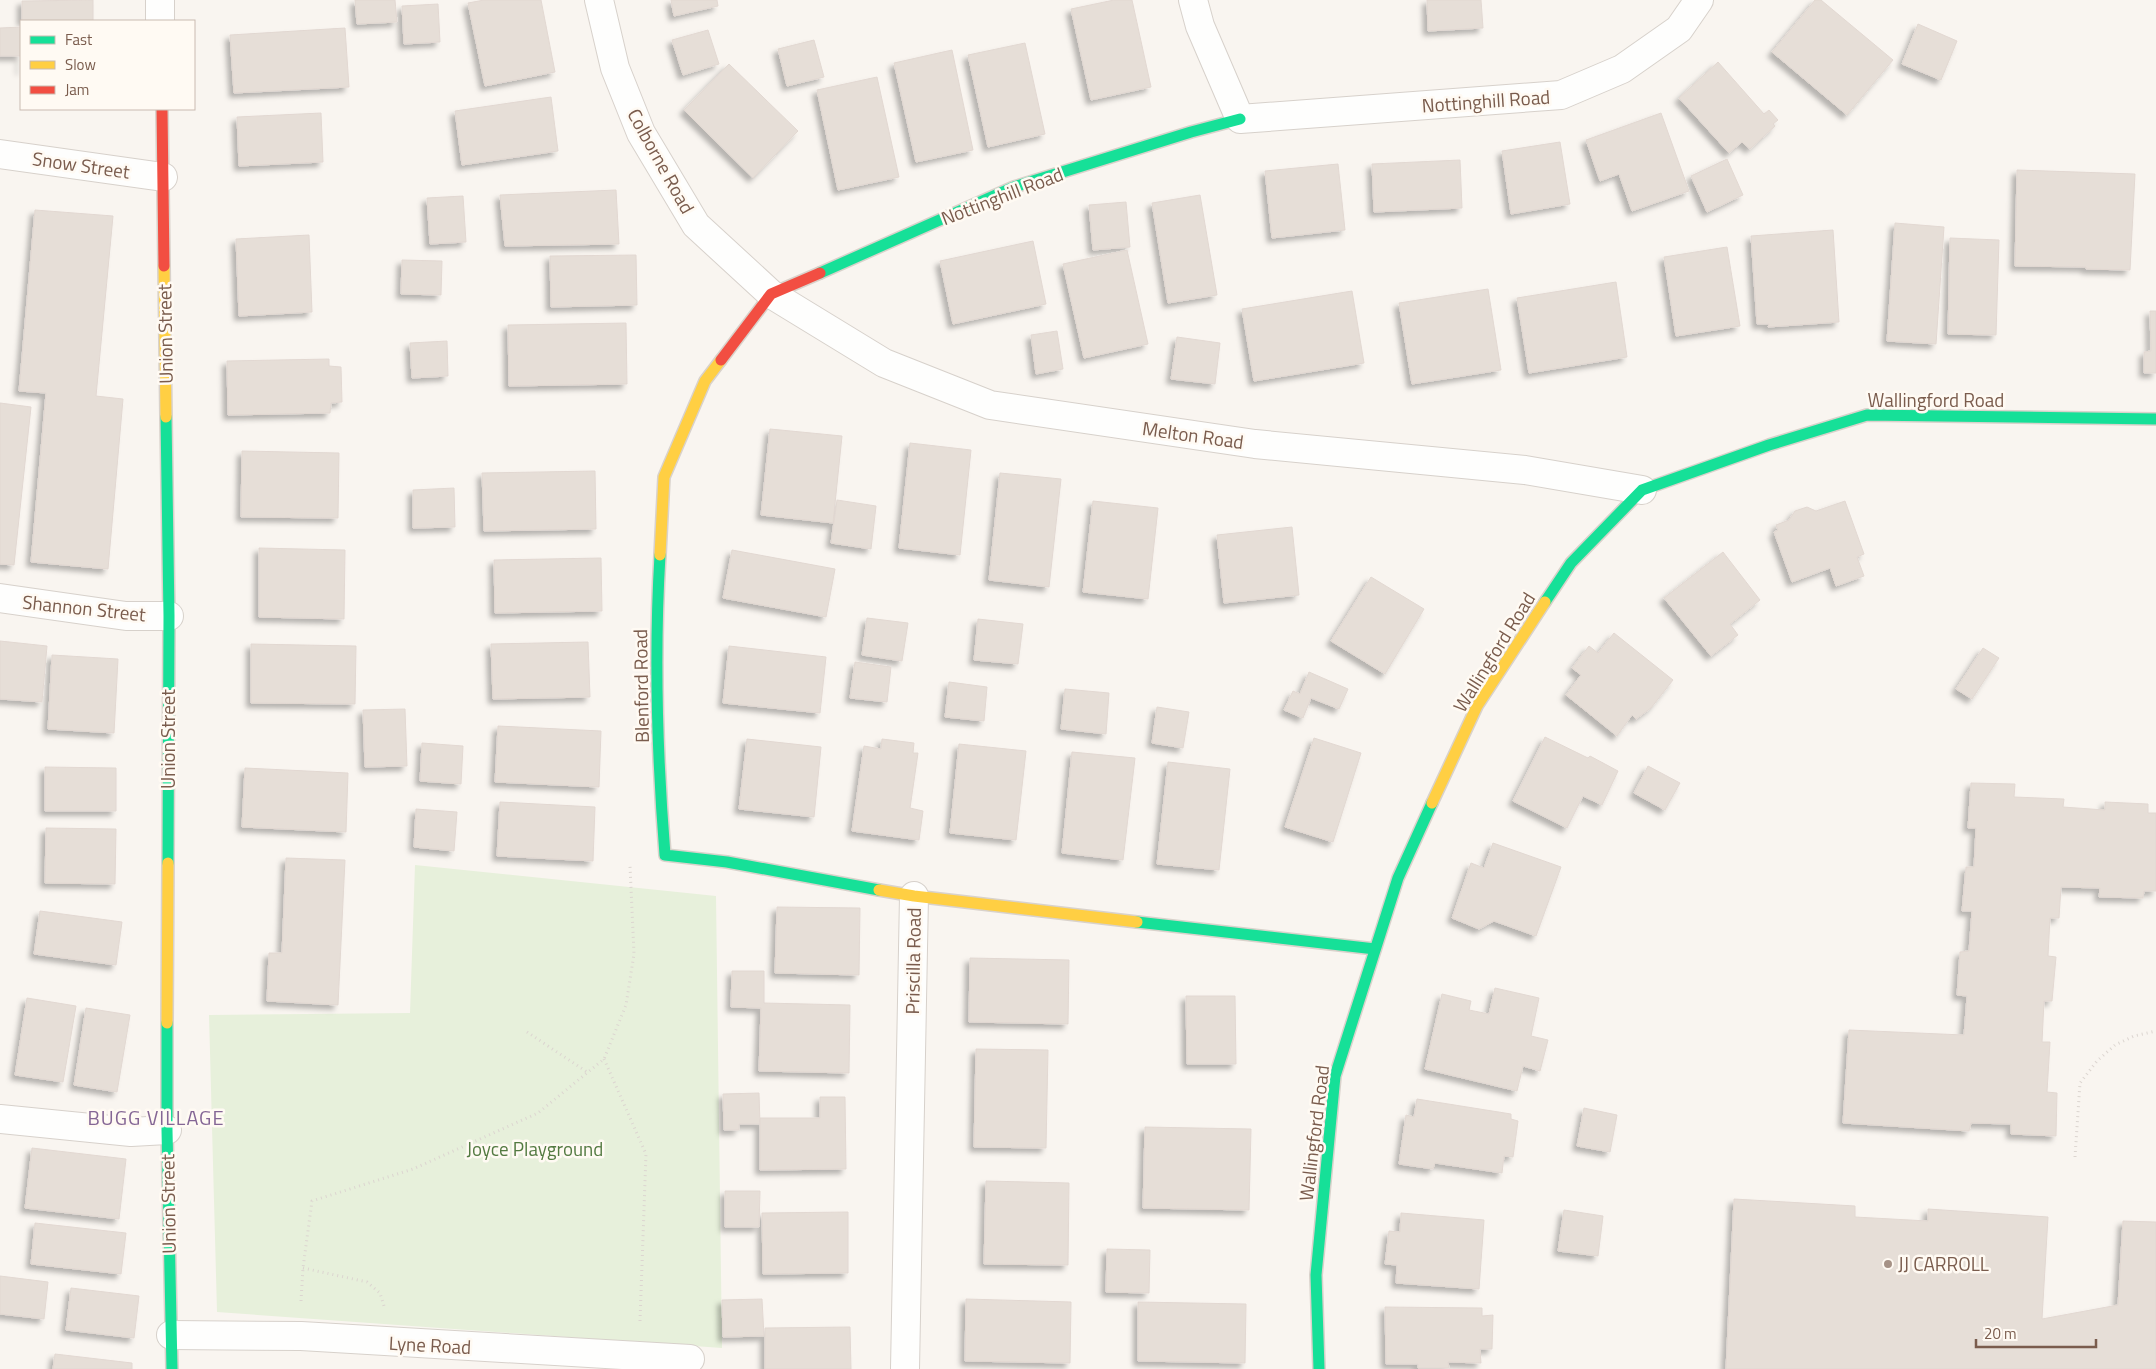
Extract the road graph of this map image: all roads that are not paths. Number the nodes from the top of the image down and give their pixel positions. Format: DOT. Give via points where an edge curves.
graph roads {
  1 [pos="160,0"];
  2 [pos="599,0"];
  3 [pos="1192,0"];
  4 [pos="1699,0"];
  5 [pos="160,20"];
  6 [pos="162,110"];
  7 [pos="1240,119"];
  8 [pos="0,154"];
  9 [pos="163,176"];
  10 [pos="771,294"];
  11 [pos="2156,419"];
  12 [pos="1642,490"];
  13 [pos="0,598"];
  14 [pos="169,616"];
  15 [pos="914,896"];
  16 [pos="1375,950"];
  17 [pos="0,1119"];
  18 [pos="167,1130"];
  19 [pos="171,1335"];
  20 [pos="690,1359"];
  21 [pos="172,1369"];
  22 [pos="905,1369"];
  23 [pos="1319,1369"];
  1 -- 5 [label="street"];
  2 -- 10 [label="street, Colborne Road" via="615,68 641,133 696,225"];
  3 -- 7 [label="street"];
  4 -- 7 [label="street, Nottinghill Road" via="1679,29 1622,69 1561,95"];
  6 -- 9 [label="street, Union Street"];
  7 -- 10 [label="street, Nottinghill Road" via="1014,187"];
  8 -- 9 [label="street, Snow Street"];
  9 -- 14 [label="street, Union Street"];
  10 -- 12 [label="street, Melton Road" via="884,364 990,405 1255,444 1525,470"];
  10 -- 15 [label="street, Blenford Road" via="705,381 664,477 656,626 665,855 727,862"];
  11 -- 12 [label="street, Wallingford Road" via="1867,415 1768,445"];
  12 -- 16 [label="street, Wallingford Road" via="1571,563 1477,706 1398,878"];
  13 -- 14 [label="street, Shannon Street" via="126,616"];
  14 -- 18 [label="street, Union Street"];
  15 -- 16 [label="street, Priscilla Road"];
  15 -- 22 [label="street, Priscilla Road"];
  16 -- 23 [label="street, Wallingford Road" via="1335,1076 1316,1275"];
  17 -- 18 [label="street" via="131,1132"];
  18 -- 19 [label="street, Union Street"];
  19 -- 20 [label="street, Lyne Road" via="301,1336"];
  19 -- 21 [label="street, Union Street"];
}
